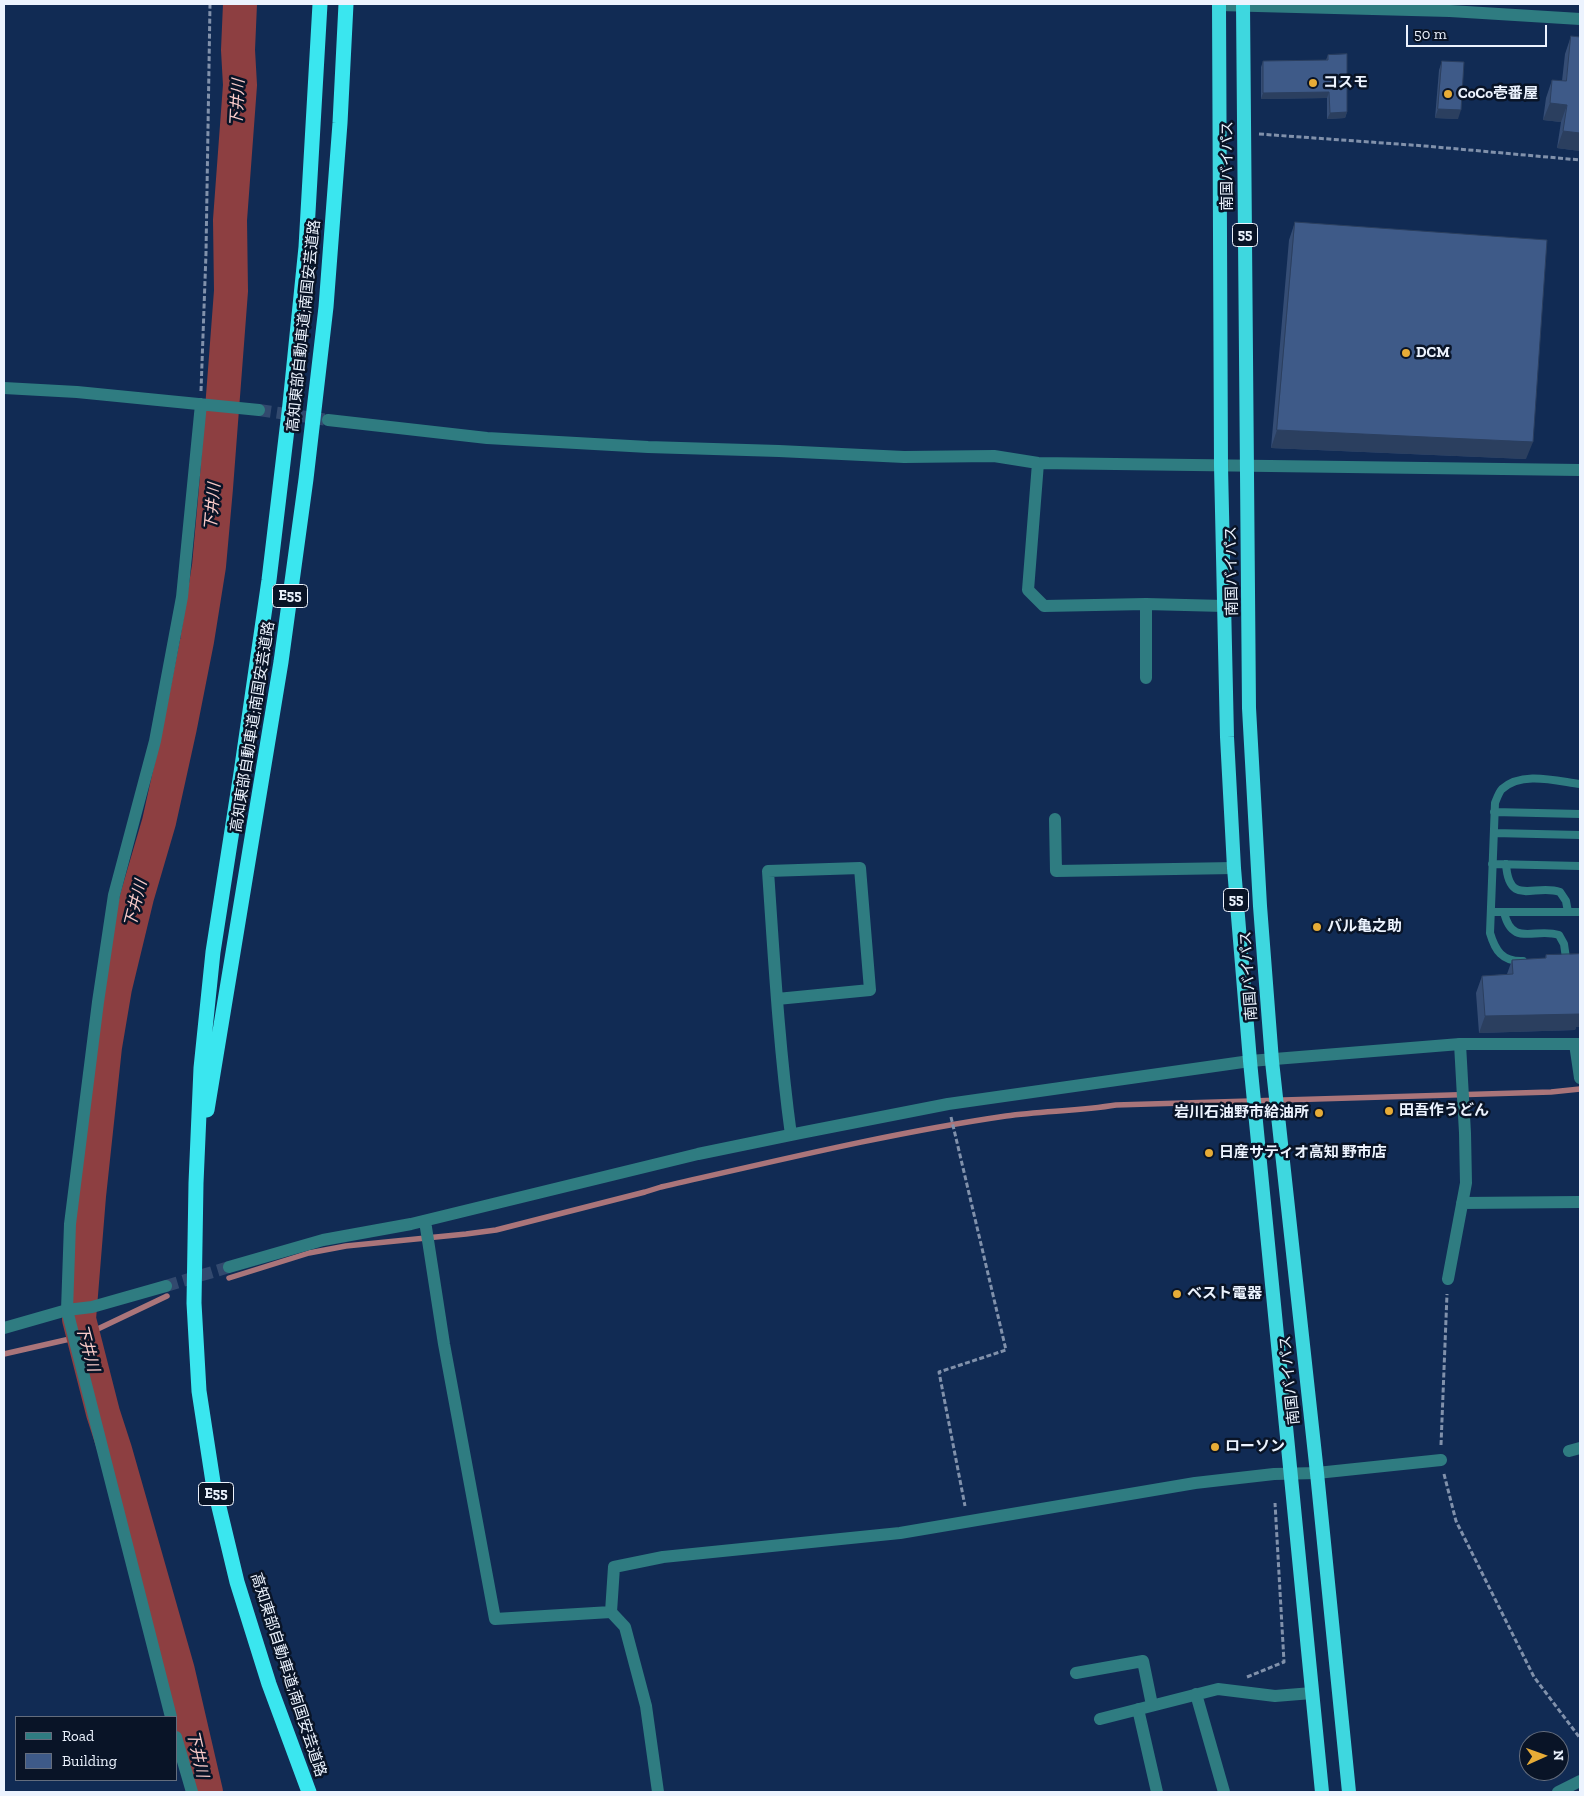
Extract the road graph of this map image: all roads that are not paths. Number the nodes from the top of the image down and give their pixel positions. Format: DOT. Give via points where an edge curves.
graph roads {
  1 [pos="320,4"];
  2 [pos="346,4"];
  3 [pos="1219,4"];
  4 [pos="1243,4"];
  5 [pos="1580,19"];
  6 [pos="4,388"];
  7 [pos="201,404"];
  8 [pos="259,410"];
  9 [pos="328,420"];
  10 [pos="1038,463"];
  11 [pos="1221,466"];
  12 [pos="1247,466"];
  13 [pos="1580,470"];
  14 [pos="1146,604"];
  15 [pos="1224,606"];
  16 [pos="1146,678"];
  17 [pos="1580,784"];
  18 [pos="1494,812"];
  19 [pos="1580,814"];
  20 [pos="1055,820"];
  21 [pos="1494,833"];
  22 [pos="1580,835"];
  23 [pos="1492,864"];
  24 [pos="1506,864"];
  25 [pos="1580,866"];
  26 [pos="1234,868"];
  27 [pos="1491,912"];
  28 [pos="1504,912"];
  29 [pos="1568,912"];
  30 [pos="1580,912"];
  31 [pos="1556,959"];
  32 [pos="1528,960"];
  33 [pos="777,998"];
  34 [pos="1460,1044"];
  35 [pos="1578,1044"];
  36 [pos="1272,1060"];
  37 [pos="1250,1061"];
  38 [pos="1580,1078"];
  39 [pos="791,1135"];
  40 [pos="196,1183"];
  41 [pos="1580,1202"];
  42 [pos="1462,1203"];
  43 [pos="425,1221"];
  44 [pos="229,1267"];
  45 [pos="1448,1280"];
  46 [pos="166,1286"];
  47 [pos="66,1310"];
  48 [pos="4,1328"];
  49 [pos="1441,1460"];
  50 [pos="1317,1473"];
  51 [pos="1290,1474"];
  52 [pos="611,1612"];
  53 [pos="1076,1673"];
  54 [pos="1196,1694"];
  55 [pos="1312,1694"];
  56 [pos="1152,1705"];
  57 [pos="1138,1709"];
  58 [pos="171,1716"];
  59 [pos="1100,1719"];
  60 [pos="178,1744"];
  61 [pos="1580,1781"];
  62 [pos="192,1792"];
  63 [pos="308,1792"];
  64 [pos="658,1792"];
  65 [pos="1157,1792"];
  66 [pos="1224,1792"];
  67 [pos="1322,1792"];
  68 [pos="1349,1792"];
  69 [pos="1558,1792"];
  1 -- 40 [label="highway, 高知東部自動車道;南国安芸道路 / E55" via="306,247 290,404 269,580 212,952 201,1068"];
  2 -- 40 [label="highway, 高知東部自動車道;南国安芸道路 / E55" via="326,307 306,479 280,672"];
  3 -- 4 [label="street"];
  3 -- 11 [label="highway, 南国バイパス / 55"];
  4 -- 5 [label="street"];
  4 -- 12 [label="highway, 南国バイパス / 55"];
  6 -- 7 [label="street"];
  7 -- 8 [label="street"];
  7 -- 47 [label="street" via="182,597 155,741 114,895 98,1002 70,1224"];
  9 -- 10 [label="street" via="487,438 904,457 994,456"];
  10 -- 11 [label="street"];
  10 -- 14 [label="street" via="1028,590 1044,606"];
  11 -- 12 [label="street"];
  11 -- 15 [label="highway, 南国バイパス / 55"];
  12 -- 13 [label="street"];
  12 -- 36 [label="highway, 南国バイパス / 55" via="1249,708"];
  14 -- 15 [label="street"];
  14 -- 16 [label="street"];
  15 -- 26 [label="highway, 南国バイパス / 55"];
  17 -- 18 [label="lane" via="1536,778 1517,780 1502,789"];
  18 -- 19 [label="lane"];
  18 -- 21 [label="lane"];
  20 -- 26 [label="street" via="1056,871"];
  21 -- 22 [label="lane"];
  21 -- 23 [label="lane"];
  23 -- 24 [label="lane"];
  23 -- 27 [label="lane"];
  24 -- 25 [label="lane"];
  24 -- 29 [label="lane" via="1507,876 1517,890 1527,892 1551,888 1560,892"];
  26 -- 37 [label="highway, 南国バイパス / 55"];
  27 -- 28 [label="lane"];
  27 -- 32 [label="lane" via="1490,932 1494,947 1501,956"];
  28 -- 29 [label="lane"];
  28 -- 31 [label="lane" via="1515,933 1549,932 1559,935 1569,958"];
  29 -- 30 [label="lane"];
  33 -- 33 [label="street" via="768,871 860,868 870,990"];
  33 -- 39 [label="street"];
  34 -- 35 [label="street"];
  34 -- 36 [label="street"];
  34 -- 42 [label="street" via="1466,1183"];
  35 -- 38 [label="street"];
  36 -- 37 [label="street"];
  36 -- 50 [label="highway, 南国バイパス / 55"];
  37 -- 39 [label="street" via="948,1104"];
  37 -- 51 [label="highway, 南国バイパス / 55"];
  39 -- 43 [label="street" via="698,1154"];
  40 -- 63 [label="highway, 高知東部自動車道;南国安芸道路 / E55" via="194,1303 199,1390 214,1482 240,1591"];
  41 -- 42 [label="street"];
  42 -- 45 [label="street"];
  43 -- 44 [label="street" via="323,1240"];
  43 -- 52 [label="street" via="444,1344 495,1619"];
  46 -- 47 [label="street" via="92,1307"];
  47 -- 48 [label="street"];
  47 -- 58 [label="street"];
  49 -- 50 [label="street"];
  50 -- 51 [label="street"];
  50 -- 68 [label="highway, 南国バイパス / 55"];
  51 -- 52 [label="street" via="1195,1483 900,1533 663,1557 614,1567"];
  51 -- 55 [label="highway, 南国バイパス / 55"];
  52 -- 64 [label="street" via="625,1627 646,1706"];
  53 -- 56 [label="street" via="1142,1661"];
  54 -- 55 [label="street" via="1218,1689 1275,1696"];
  54 -- 56 [label="street"];
  54 -- 66 [label="street"];
  55 -- 67 [label="highway, 南国バイパス / 55"];
  56 -- 57 [label="street"];
  57 -- 59 [label="street"];
  57 -- 65 [label="street"];
  60 -- 62 [label="street"];
  61 -- 69 [label="street"];
}
